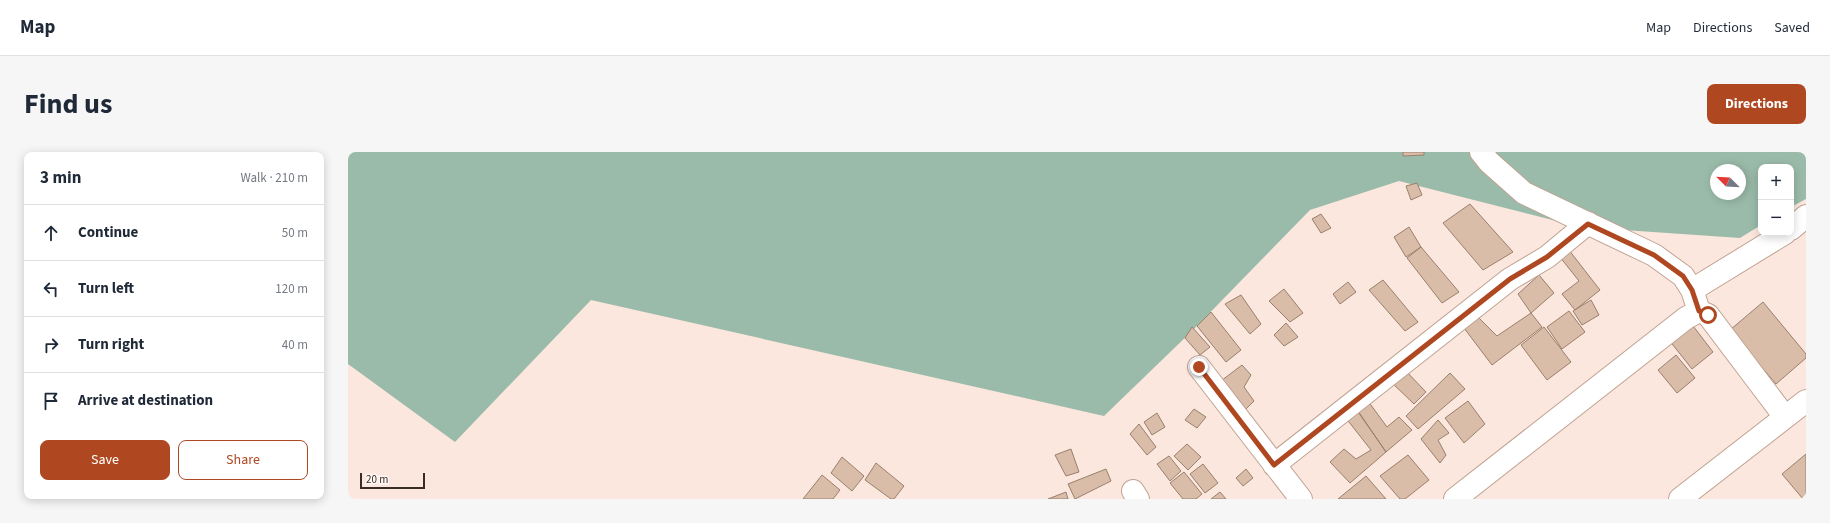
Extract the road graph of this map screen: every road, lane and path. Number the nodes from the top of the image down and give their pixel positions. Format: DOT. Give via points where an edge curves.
graph roads {
  1 [pos="1481,152"];
  2 [pos="1806,216"];
  3 [pos="1588,224"];
  4 [pos="1794,226"];
  5 [pos="1780,236"];
  6 [pos="1692,290"];
  7 [pos="1699,311"];
  8 [pos="1199,367"];
  9 [pos="1799,409"];
  10 [pos="1274,465"];
  11 [pos="1301,499"];
  12 [pos="1455,499"];
  13 [pos="1680,499"];
  1 -- 3 [label="street" via="1488,162 1524,193"];
  2 -- 4 [label="street"];
  3 -- 6 [label="street" via="1654,255 1683,276"];
  3 -- 10 [label="street" via="1547,257 1510,279"];
  5 -- 6 [label="street"];
  6 -- 7 [label="street"];
  7 -- 9 [label="street" via="1708,315"];
  7 -- 12 [label="street" via="1686,318"];
  8 -- 10 [label="street"];
  9 -- 13 [label="street"];
  10 -- 11 [label="street"];
}
